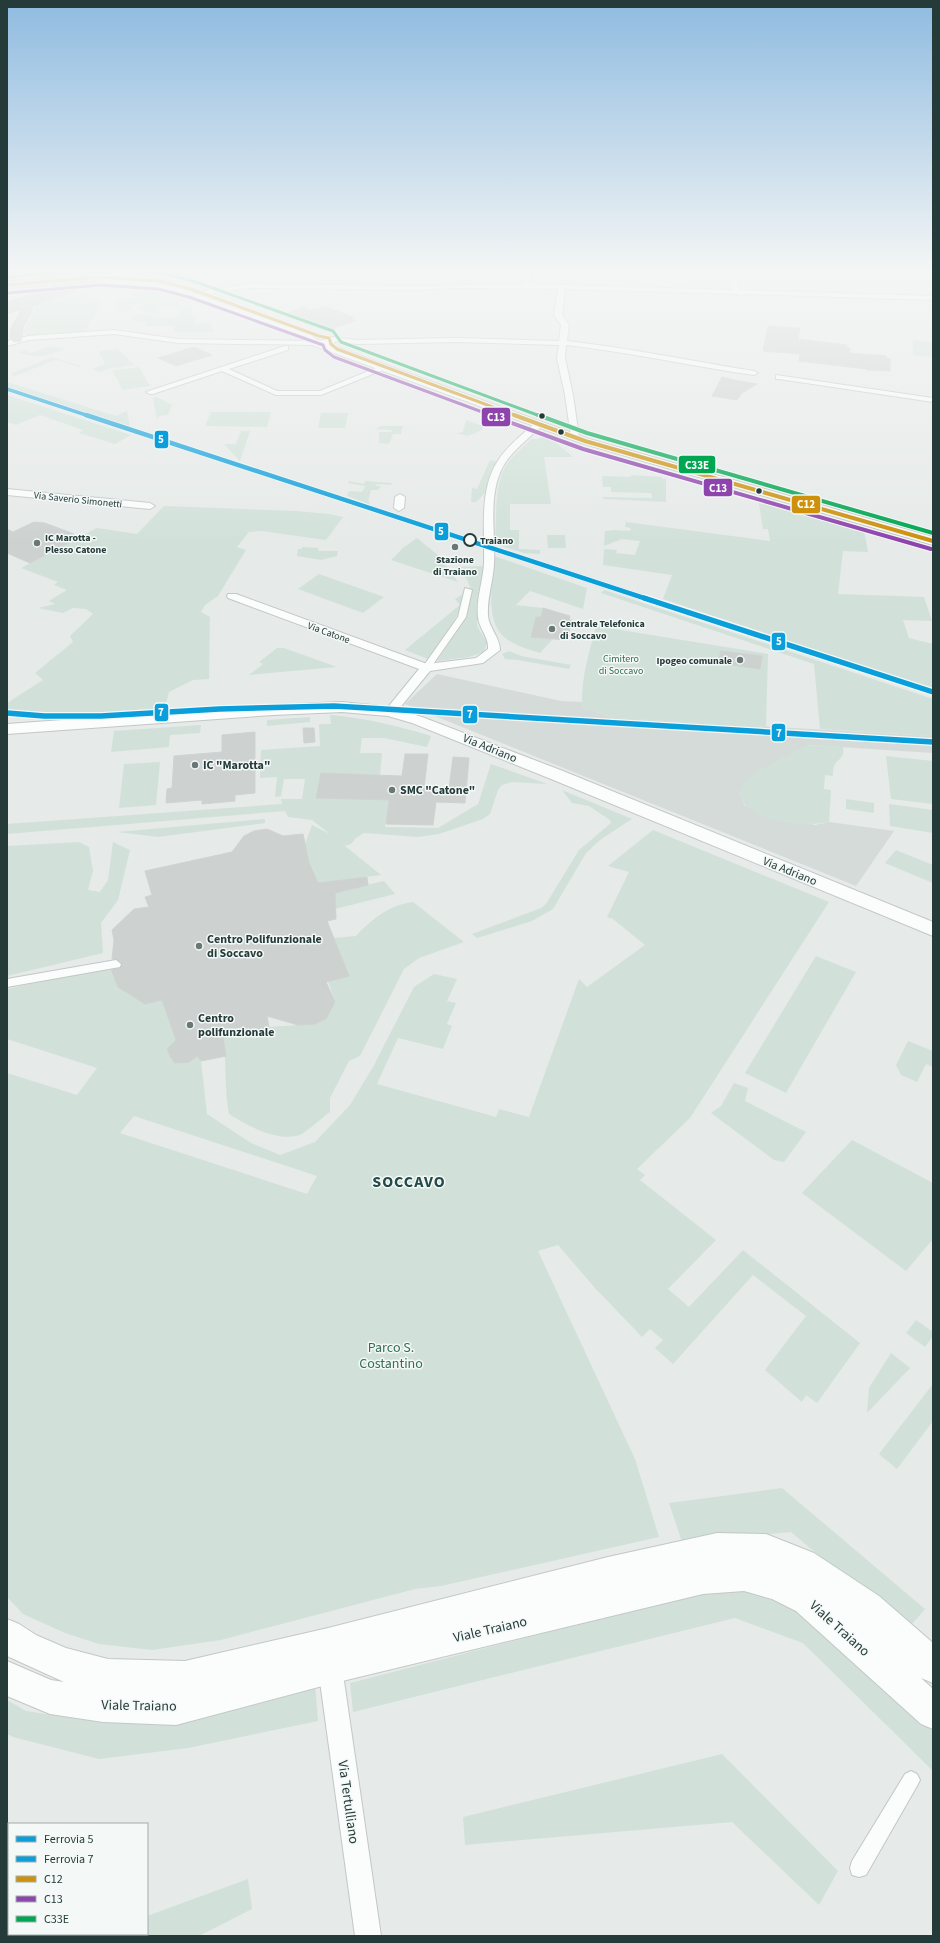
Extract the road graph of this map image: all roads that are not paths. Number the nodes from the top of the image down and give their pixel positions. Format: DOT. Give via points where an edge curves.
graph roads {
  1 [pos="253,361"];
  2 [pos="369,361"];
  3 [pos="562,361"];
  4 [pos="677,361"];
  5 [pos="386,367"];
  6 [pos="223,369"];
  7 [pos="754,373"];
  8 [pos="779,377"];
  9 [pos="150,392"];
  10 [pos="933,400"];
  11 [pos="539,424"];
  12 [pos="575,437"];
  13 [pos="7,492"];
  14 [pos="400,497"];
  15 [pos="150,506"];
  16 [pos="399,508"];
  17 [pos="933,541"];
  18 [pos="468,590"];
  19 [pos="232,596"];
  20 [pos="426,668"];
  21 [pos="390,712"];
  22 [pos="11,730"];
  23 [pos="933,928"];
  24 [pos="116,964"];
  25 [pos="7,983"];
  26 [pos="7,1636"];
  27 [pos="329,1656"];
  28 [pos="931,1658"];
  29 [pos="7,1678"];
  30 [pos="921,1701"];
  31 [pos="911,1780"];
  32 [pos="859,1868"];
  33 [pos="368,1936"];
  1 -- 6 [label="street"];
  2 -- 5 [label="street"];
  3 -- 12 [label="street"];
  4 -- 7 [label="street"];
  5 -- 6 [label="street" via="321,393 276,393"];
  5 -- 11 [label="street"];
  6 -- 9 [label="street"];
  8 -- 10 [label="street"];
  11 -- 12 [label="street"];
  11 -- 20 [label="street" via="504,460 497,471 491,493 490,541 483,617 485,628 495,646 494,650 479,661"];
  12 -- 17 [label="street"];
  13 -- 15 [label="street, Via Saverio Simonetti"];
  14 -- 16 [label="street"];
  18 -- 20 [label="street" via="462,616"];
  19 -- 20 [label="street, Via Catone"];
  20 -- 21 [label="street"];
  21 -- 22 [label="street, Via Adriano" via="342,707 274,710"];
  21 -- 23 [label="street, Via Adriano" via="550,772"];
  24 -- 25 [label="street"];
  26 -- 27 [label="main road, Viale Traiano" via="24,1647 65,1665 108,1676 185,1678"];
  27 -- 28 [label="main road, Viale Traiano" via="608,1573 717,1549 766,1550 804,1564 867,1608"];
  27 -- 29 [label="main road, Viale Traiano" via="176,1708 103,1705 50,1697"];
  27 -- 30 [label="main road, Viale Traiano" via="703,1578 744,1575 775,1584 808,1599"];
  27 -- 33 [label="street, Via Tertulliano"];
  28 -- 30 [label="main road"];
  31 -- 32 [label="street"];
}
